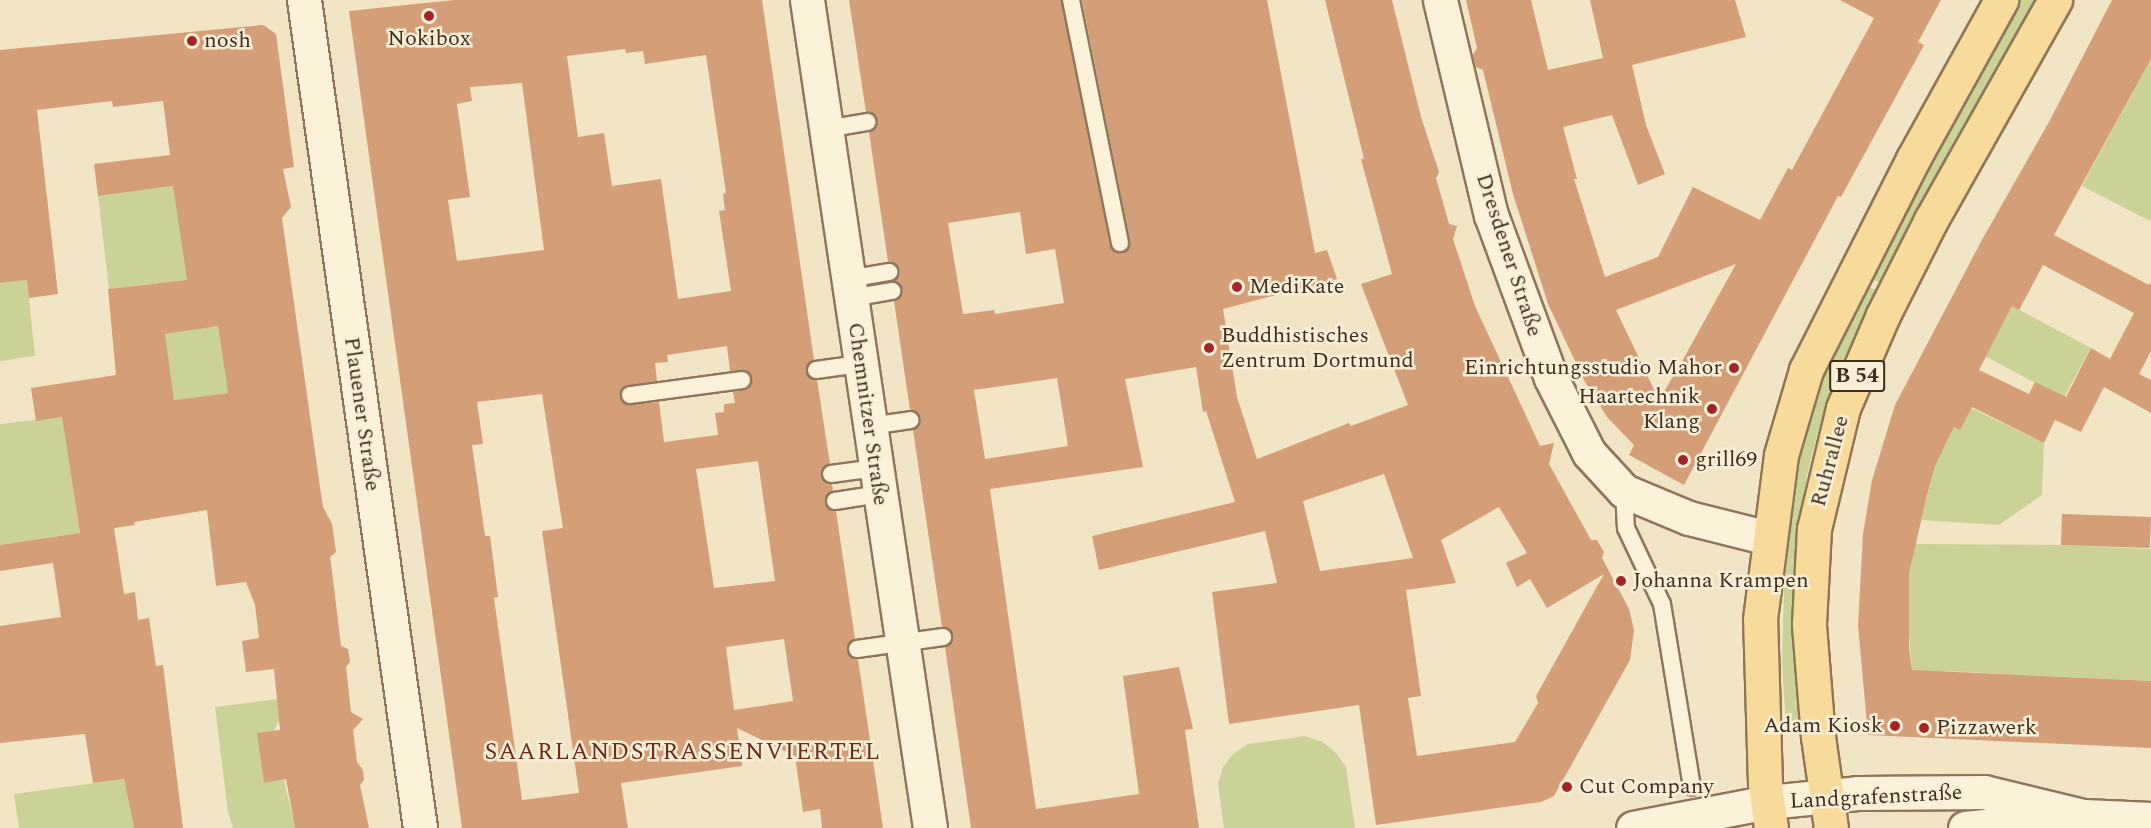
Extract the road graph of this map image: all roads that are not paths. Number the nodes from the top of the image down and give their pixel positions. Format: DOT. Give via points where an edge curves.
graph roads {
  1 [pos="304,0"];
  2 [pos="807,0"];
  3 [pos="1071,0"];
  4 [pos="1440,0"];
  5 [pos="2001,0"];
  6 [pos="2055,0"];
  7 [pos="867,122"];
  8 [pos="826,129"];
  9 [pos="1120,243"];
  10 [pos="890,272"];
  11 [pos="849,288"];
  12 [pos="892,291"];
  13 [pos="861,364"];
  14 [pos="816,370"];
  15 [pos="742,380"];
  16 [pos="630,395"];
  17 [pos="911,420"];
  18 [pos="870,426"];
  19 [pos="831,474"];
  20 [pos="878,481"];
  21 [pos="1624,490"];
  22 [pos="835,501"];
  23 [pos="1768,538"];
  24 [pos="943,637"];
  25 [pos="902,643"];
  26 [pos="857,650"];
  27 [pos="1692,787"];
  28 [pos="1828,794"];
  29 [pos="1769,815"];
  30 [pos="2083,816"];
  31 [pos="2151,819"];
  32 [pos="420,828"];
  33 [pos="930,828"];
  34 [pos="1633,828"];
  35 [pos="1831,828"];
  36 [pos="1965,828"];
  1 -- 32 [label="street, Plauener Straße"];
  2 -- 8 [label="street, Chemnitzer Straße"];
  3 -- 9 [label="lane"];
  4 -- 21 [label="street, Dresdener Straße" via="1491,215 1551,378 1589,453"];
  5 -- 23 [label="main road, Ruhrallee / B 54" via="1913,159 1806,370 1781,455"];
  6 -- 28 [label="main road, Ruhrallee / B 54" via="1931,220 1883,315 1843,408 1814,529 1809,624 1818,737"];
  7 -- 8 [label="lane"];
  8 -- 11 [label="street, Chemnitzer Straße"];
  10 -- 11 [label="lane"];
  11 -- 12 [label="lane"];
  11 -- 13 [label="street, Chemnitzer Straße"];
  13 -- 14 [label="lane"];
  13 -- 18 [label="street, Chemnitzer Straße"];
  15 -- 16 [label="lane"];
  17 -- 18 [label="lane"];
  18 -- 20 [label="street, Chemnitzer Straße"];
  19 -- 20 [label="lane"];
  20 -- 22 [label="lane"];
  20 -- 25 [label="street, Chemnitzer Straße"];
  21 -- 23 [label="street, Dresdener Straße" via="1689,518"];
  21 -- 27 [label="lane" via="1626,528 1662,604"];
  23 -- 29 [label="main road, Ruhrallee / B 54" via="1760,619"];
  24 -- 25 [label="lane"];
  25 -- 26 [label="lane"];
  25 -- 33 [label="street, Chemnitzer Straße"];
  28 -- 29 [label="street, Landgrafenstraße"];
  28 -- 30 [label="street, Landgrafenstraße" via="1984,792"];
  28 -- 35 [label="main road, Ruhrallee / B 54"];
  29 -- 34 [label="street, Landgrafenstraße"];
  30 -- 31 [label="street, Landgrafenstraße"];
  30 -- 36 [label="street, Landgrafenstraße"];
}
